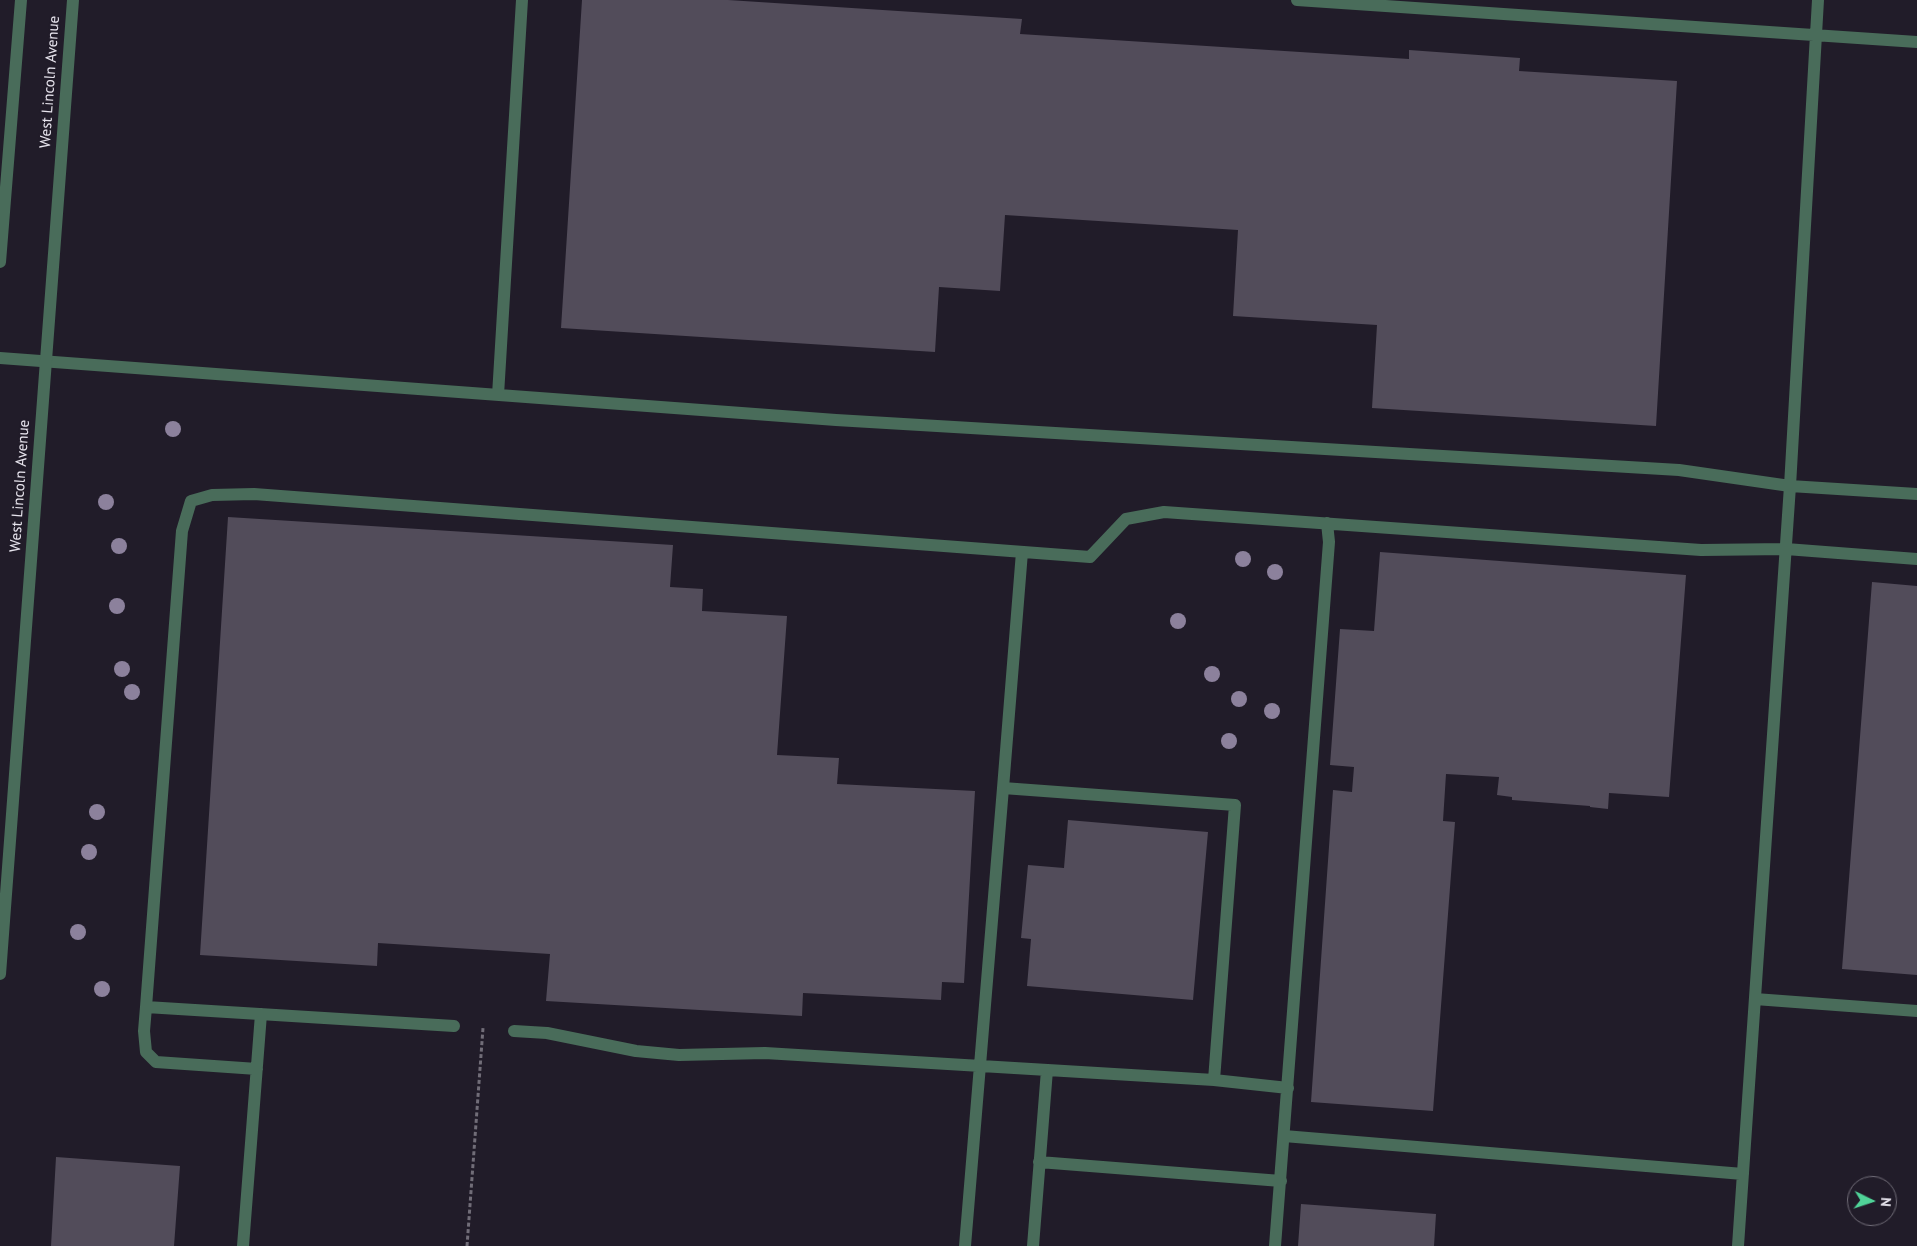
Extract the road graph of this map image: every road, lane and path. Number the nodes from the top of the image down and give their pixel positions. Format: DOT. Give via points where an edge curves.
graph roads {
  1 [pos="21,0"];
  2 [pos="73,0"];
  3 [pos="522,0"];
  4 [pos="1296,0"];
  5 [pos="1818,0"];
  6 [pos="1816,35"];
  7 [pos="1917,42"];
  8 [pos="0,262"];
  9 [pos="0,358"];
  10 [pos="46,362"];
  11 [pos="498,395"];
  12 [pos="1790,486"];
  13 [pos="1917,494"];
  14 [pos="1327,524"];
  15 [pos="1786,549"];
  16 [pos="1022,552"];
  17 [pos="1917,559"];
  18 [pos="1003,788"];
  19 [pos="0,974"];
  20 [pos="1755,999"];
  21 [pos="146,1007"];
  22 [pos="1917,1011"];
  23 [pos="261,1014"];
  24 [pos="454,1026"];
  25 [pos="484,1028"];
  26 [pos="514,1030"];
  27 [pos="979,1066"];
  28 [pos="257,1069"];
  29 [pos="1047,1070"];
  30 [pos="1214,1080"];
  31 [pos="1288,1088"];
  32 [pos="1284,1136"];
  33 [pos="1040,1162"];
  34 [pos="1743,1174"];
  35 [pos="1281,1181"];
  36 [pos="243,1246"];
  37 [pos="467,1246"];
  38 [pos="965,1246"];
  39 [pos="1033,1246"];
  40 [pos="1275,1246"];
  41 [pos="1738,1246"];
  1 -- 8 [label="street"];
  2 -- 10 [label="street, West Lincoln Avenue"];
  3 -- 11 [label="street"];
  4 -- 6 [label="street"];
  5 -- 6 [label="street"];
  6 -- 7 [label="street"];
  6 -- 12 [label="street"];
  9 -- 10 [label="street"];
  10 -- 11 [label="street"];
  10 -- 19 [label="street, West Lincoln Avenue"];
  11 -- 12 [label="street" via="836,420 1679,470"];
  12 -- 13 [label="street"];
  12 -- 15 [label="street"];
  14 -- 15 [label="street" via="1700,550"];
  14 -- 16 [label="street" via="1164,512 1126,519 1090,557"];
  14 -- 31 [label="street" via="1329,542"];
  15 -- 17 [label="street"];
  15 -- 20 [label="street"];
  16 -- 18 [label="street"];
  16 -- 21 [label="street" via="254,494 212,495 191,501 182,531"];
  18 -- 27 [label="street"];
  18 -- 30 [label="street" via="1236,805"];
  20 -- 22 [label="street"];
  20 -- 34 [label="street"];
  21 -- 23 [label="street"];
  21 -- 28 [label="street" via="146,1052 156,1062"];
  23 -- 24 [label="street"];
  23 -- 28 [label="street"];
  25 -- 37 [label="path"];
  26 -- 27 [label="street" via="679,1055 765,1053"];
  27 -- 29 [label="street"];
  27 -- 38 [label="street"];
  28 -- 36 [label="street"];
  29 -- 30 [label="street"];
  29 -- 33 [label="street"];
  30 -- 31 [label="street"];
  31 -- 32 [label="street"];
  32 -- 34 [label="street"];
  32 -- 35 [label="street"];
  33 -- 35 [label="street"];
  33 -- 39 [label="street"];
  34 -- 41 [label="street"];
  35 -- 40 [label="street"];
}
